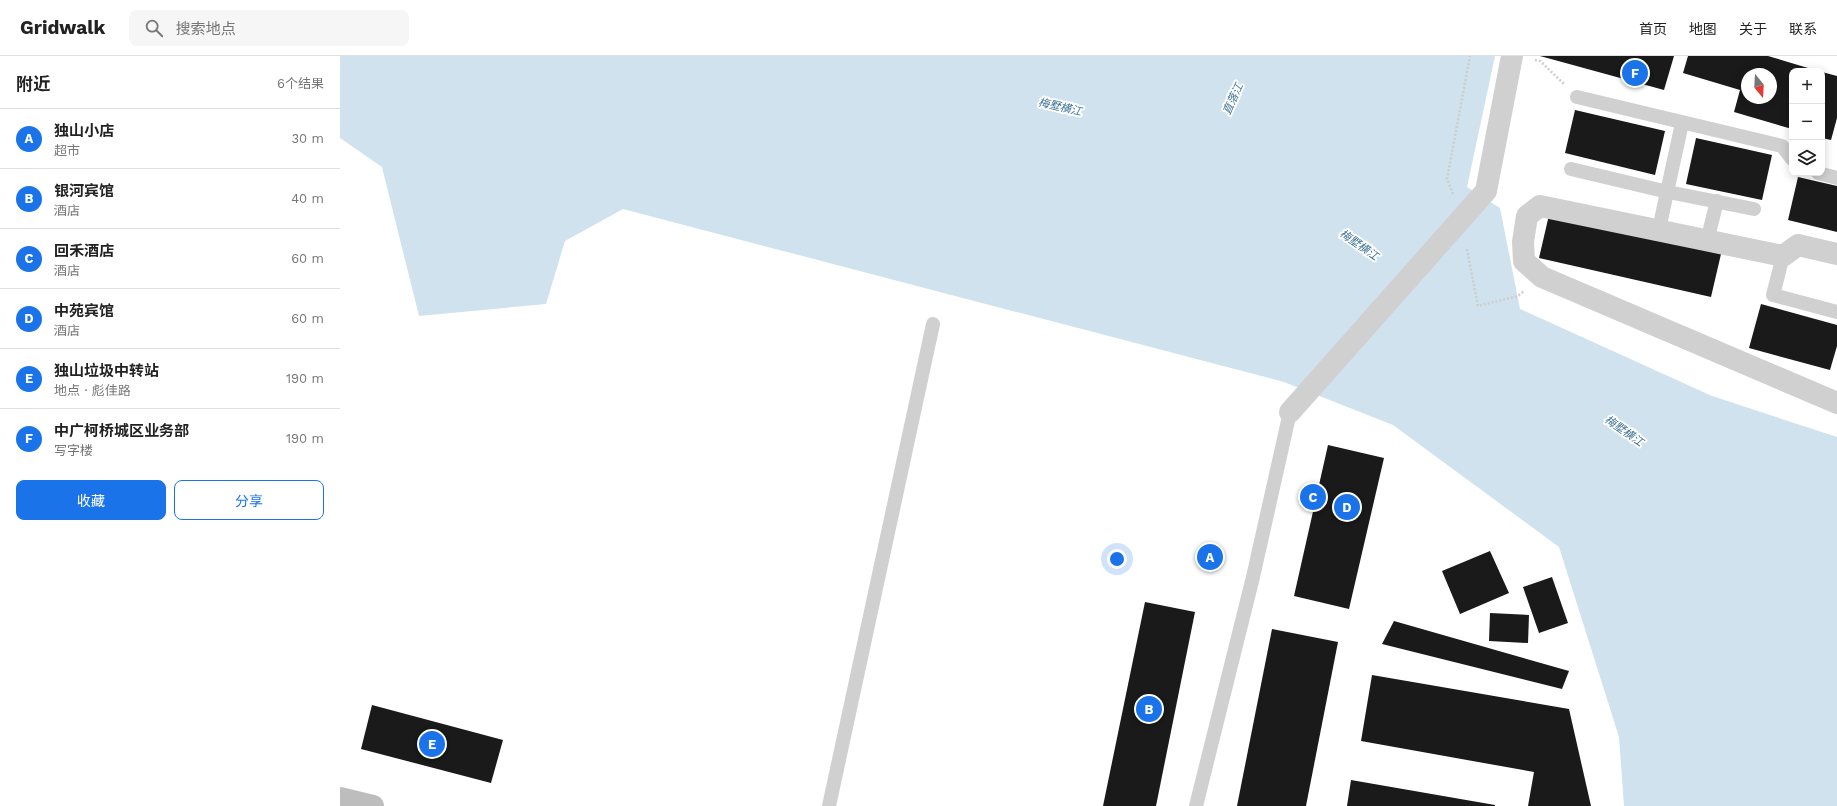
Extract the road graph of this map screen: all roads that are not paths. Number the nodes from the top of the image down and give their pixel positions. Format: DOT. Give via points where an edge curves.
graph roads {
  1 [pos="1512,56"];
  2 [pos="1577,98"];
  3 [pos="1682,123"];
  4 [pos="1789,155"];
  5 [pos="1571,169"];
  6 [pos="1825,175"];
  7 [pos="1837,178"];
  8 [pos="1668,192"];
  9 [pos="1717,201"];
  10 [pos="1754,209"];
  11 [pos="1659,229"];
  12 [pos="1707,241"];
  13 [pos="1837,254"];
  14 [pos="1783,256"];
  15 [pos="1837,312"];
  16 [pos="933,324"];
  17 [pos="1837,403"];
  18 [pos="1290,412"];
  19 [pos="340,798"];
  20 [pos="374,806"];
  21 [pos="829,806"];
  22 [pos="1196,806"];
  1 -- 18 [label="street" via="1486,191"];
  2 -- 3 [label="lane"];
  3 -- 4 [label="lane" via="1782,146"];
  3 -- 8 [label="lane"];
  5 -- 8 [label="lane"];
  6 -- 7 [label="lane"];
  8 -- 9 [label="lane"];
  8 -- 11 [label="lane"];
  9 -- 10 [label="lane"];
  9 -- 12 [label="lane"];
  11 -- 12 [label="street"];
  11 -- 17 [label="street" via="1540,206 1527,216 1523,242 1524,260 1542,277"];
  12 -- 14 [label="street"];
  13 -- 14 [label="street" via="1798,245"];
  14 -- 15 [label="lane" via="1773,296"];
  16 -- 21 [label="lane"];
  18 -- 22 [label="lane" via="1253,577"];
  19 -- 20 [label="street"];
}
